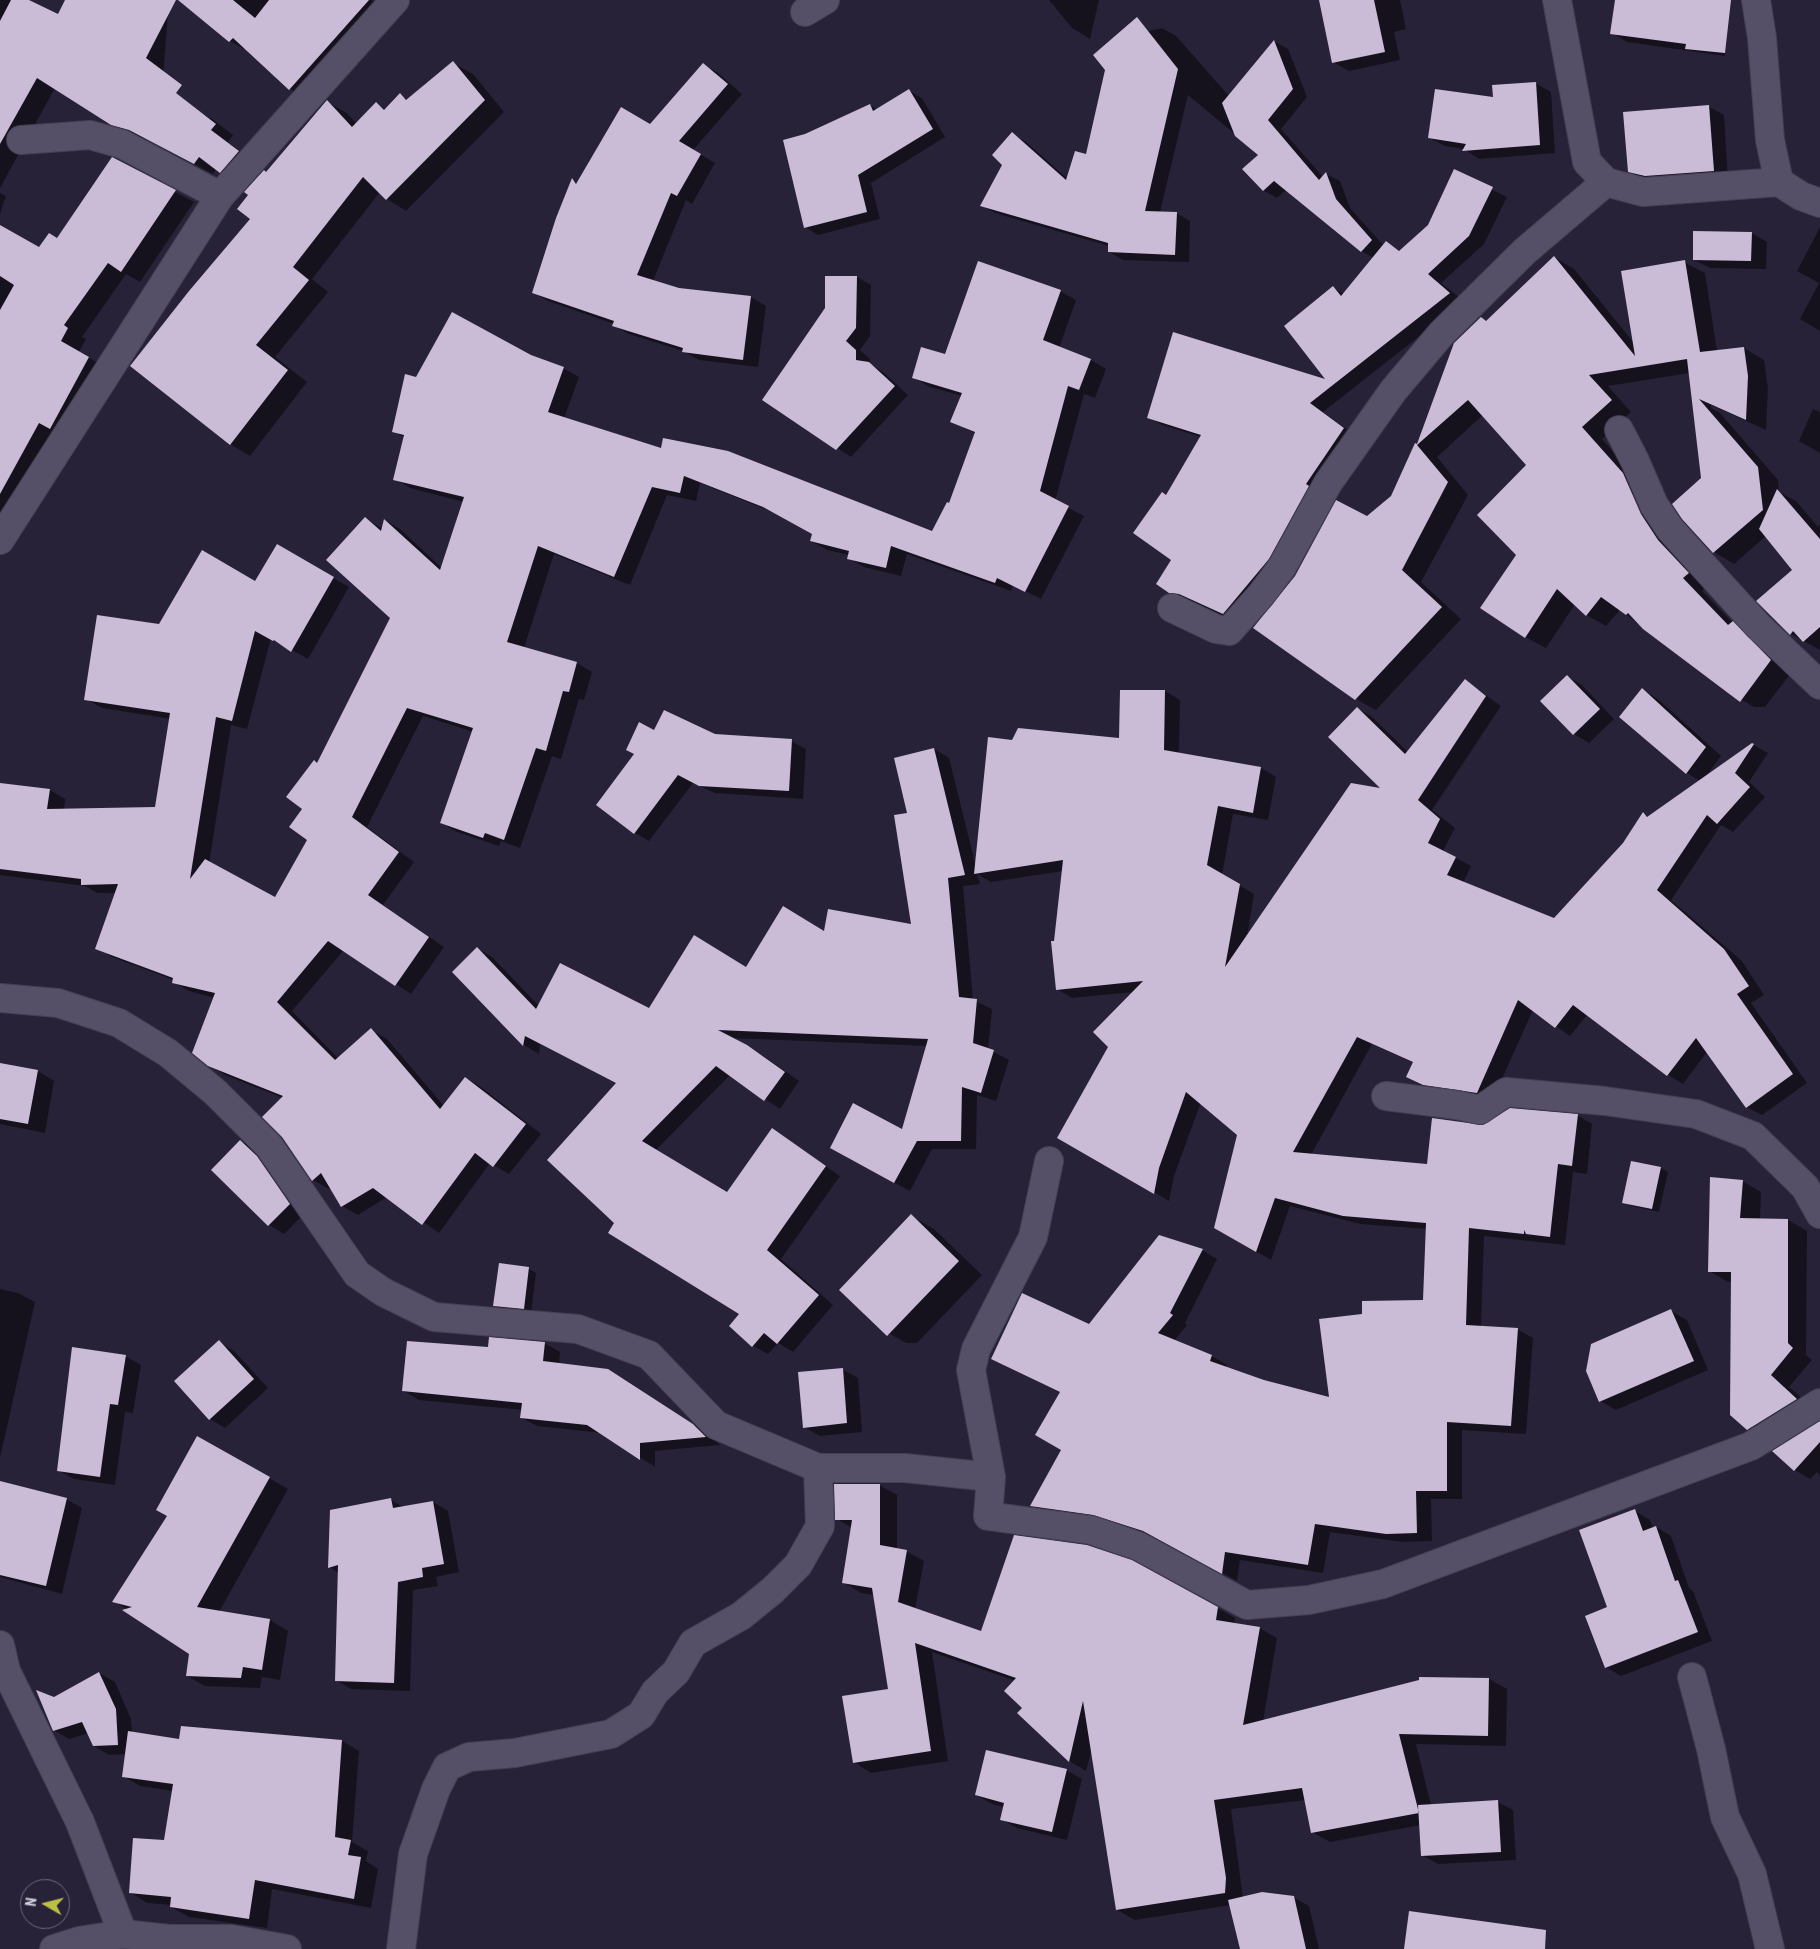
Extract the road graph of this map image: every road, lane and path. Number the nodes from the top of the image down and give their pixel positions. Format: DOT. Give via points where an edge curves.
graph roads {
  1 [pos="395,0"];
  2 [pos="1557,0"];
  3 [pos="1756,0"];
  4 [pos="21,140"];
  5 [pos="1606,182"];
  6 [pos="1779,182"];
  7 [pos="220,196"];
  8 [pos="1820,204"];
  9 [pos="1619,430"];
  10 [pos="0,540"];
  11 [pos="1172,608"];
  12 [pos="1820,685"];
  13 [pos="0,998"];
  14 [pos="1386,1096"];
  15 [pos="1048,1161"];
  16 [pos="1820,1214"];
  17 [pos="1820,1403"];
  18 [pos="818,1468"];
  19 [pos="991,1477"];
  20 [pos="0,1645"];
  21 [pos="1692,1677"];
  22 [pos="123,1934"];
  23 [pos="54,1949"];
  24 [pos="287,1949"];
  25 [pos="401,1949"];
  26 [pos="1770,1949"];
  1 -- 7 [label="street"];
  2 -- 5 [label="street" via="1587,162"];
  3 -- 6 [label="street" via="1770,140"];
  4 -- 7 [label="street" via="90,134 122,144"];
  5 -- 6 [label="street" via="1643,192"];
  5 -- 11 [label="street" via="1525,252 1441,334 1411,369 1328,483 1282,567 1262,595 1229,630 1216,629"];
  6 -- 8 [label="street"];
  7 -- 10 [label="street"];
  9 -- 12 [label="street" via="1654,505 1670,529 1758,626"];
  13 -- 18 [label="street" via="58,1002 120,1023 168,1053 269,1146 357,1274 383,1292 434,1318 578,1329 649,1355 716,1425"];
  14 -- 16 [label="street" via="1480,1110 1506,1092 1696,1114 1753,1136 1805,1187"];
  15 -- 19 [label="street" via="1033,1237 976,1349 971,1370"];
  17 -- 19 [label="street" via="1751,1446 1383,1584 1309,1600 1247,1605 1138,1546 1091,1530 988,1516"];
  18 -- 19 [label="street" via="905,1468"];
  18 -- 25 [label="street" via="820,1526 798,1565 741,1616 693,1642 676,1672 655,1692 641,1715 610,1734 515,1753 469,1757 447,1766 413,1854"];
  20 -- 22 [label="street" via="6,1671 80,1822"];
  21 -- 26 [label="street" via="1725,1817 1752,1874"];
  22 -- 23 [label="street" via="78,1940"];
  22 -- 24 [label="street" via="169,1939 231,1939"];
}
